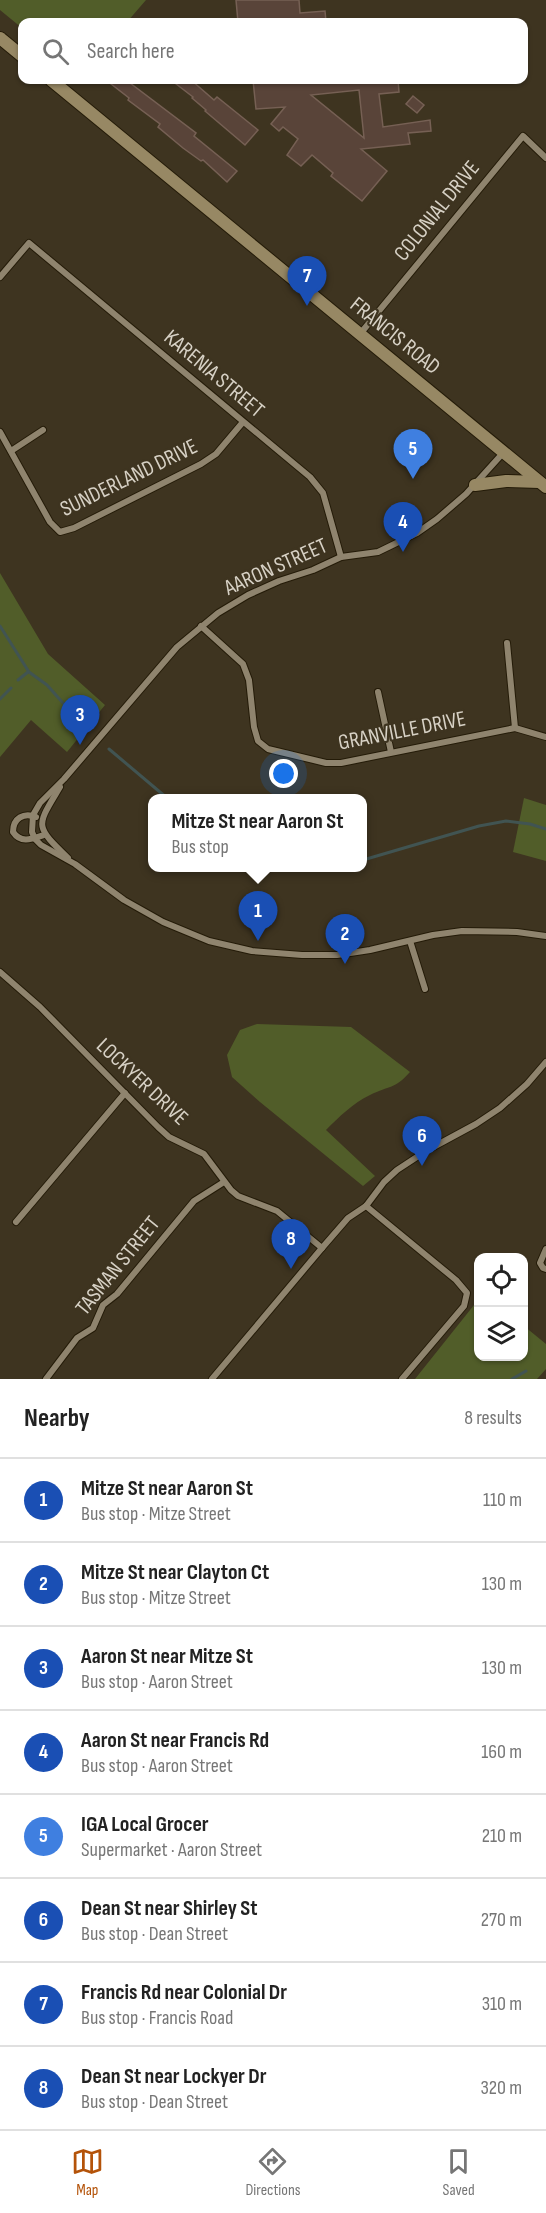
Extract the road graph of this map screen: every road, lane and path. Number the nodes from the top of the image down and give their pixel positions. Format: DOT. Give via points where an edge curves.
graph roads {
  1 [pos="0,38"];
  2 [pos="18,53"];
  3 [pos="56,84"];
  4 [pos="546,158"];
  5 [pos="0,277"];
  6 [pos="360,334"];
  7 [pos="243,422"];
  8 [pos="43,430"];
  9 [pos="0,432"];
  10 [pos="11,451"];
  11 [pos="504,452"];
  12 [pos="476,485"];
  13 [pos="543,485"];
  14 [pos="341,557"];
  15 [pos="201,626"];
  16 [pos="507,643"];
  17 [pos="378,692"];
  18 [pos="515,728"];
  19 [pos="546,737"];
  20 [pos="391,752"];
  21 [pos="64,779"];
  22 [pos="33,815"];
  23 [pos="42,823"];
  24 [pos="44,835"];
  25 [pos="35,838"];
  26 [pos="75,864"];
  27 [pos="546,936"];
  28 [pos="410,941"];
  29 [pos="0,972"];
  30 [pos="425,989"];
  31 [pos="546,1062"];
  32 [pos="125,1093"];
  33 [pos="224,1182"];
  34 [pos="366,1206"];
  35 [pos="16,1222"];
  36 [pos="322,1248"];
  37 [pos="546,1249"];
  38 [pos="546,1269"];
  39 [pos="46,1379"];
  40 [pos="212,1379"];
  41 [pos="402,1379"];
  1 -- 2 [label="main road"];
  3 -- 6 [label="main road, FRANCIS ROAD"];
  4 -- 6 [label="street, COLONIAL DRIVE" via="523,136"];
  5 -- 7 [label="street, KARENIA STREET" via="29,243"];
  6 -- 11 [label="main road, FRANCIS ROAD"];
  7 -- 10 [label="street, SUNDERLAND DRIVE" via="216,454 201,464 60,532 50,522"];
  7 -- 14 [label="street, KARENIA STREET" via="310,477 323,493"];
  8 -- 10 [label="street"];
  9 -- 10 [label="street, SUNDERLAND DRIVE"];
  11 -- 12 [label="street, AARON STREET"];
  11 -- 13 [label="main road, FRANCIS ROAD"];
  12 -- 13 [label="main road" via="506,481"];
  12 -- 14 [label="street, AARON STREET" via="445,513 409,536 378,552"];
  14 -- 15 [label="street, AARON STREET" via="248,595"];
  15 -- 20 [label="street, GRANVILLE DRIVE" via="243,664 258,741 268,749 326,763"];
  15 -- 21 [label="street, AARON STREET" via="155,671"];
  16 -- 18 [label="street"];
  17 -- 20 [label="street"];
  18 -- 19 [label="street, GRANVILLE DRIVE"];
  18 -- 20 [label="street, GRANVILLE DRIVE"];
  21 -- 22 [label="street, AARON STREET"];
  21 -- 23 [label="street, AARON STREET"];
  22 -- 23 [label="street"];
  22 -- 25 [label="street, AARON STREET"];
  22 -- 25 [label="street" via="21,816 13,828 18,838"];
  23 -- 24 [label="street"];
  24 -- 25 [label="street"];
  24 -- 26 [label="street"];
  25 -- 26 [label="street"];
  26 -- 28 [label="street" via="124,900 163,922 209,941 252,951 337,955"];
  27 -- 28 [label="street" via="462,931"];
  28 -- 30 [label="street"];
  29 -- 32 [label="street, LOCKYER DRIVE"];
  31 -- 34 [label="street" via="500,1108 397,1170"];
  32 -- 33 [label="street, LOCKYER DRIVE" via="169,1137 204,1154"];
  32 -- 35 [label="street"];
  33 -- 36 [label="street, LOCKYER DRIVE" via="238,1196 278,1210"];
  33 -- 39 [label="street, TASMAN STREET" via="194,1200 104,1305 93,1328 77,1338"];
  34 -- 36 [label="street" via="348,1218"];
  34 -- 41 [label="street" via="467,1293 464,1306"];
  36 -- 40 [label="street"];
  37 -- 38 [label="street" via="540,1263"];
}
